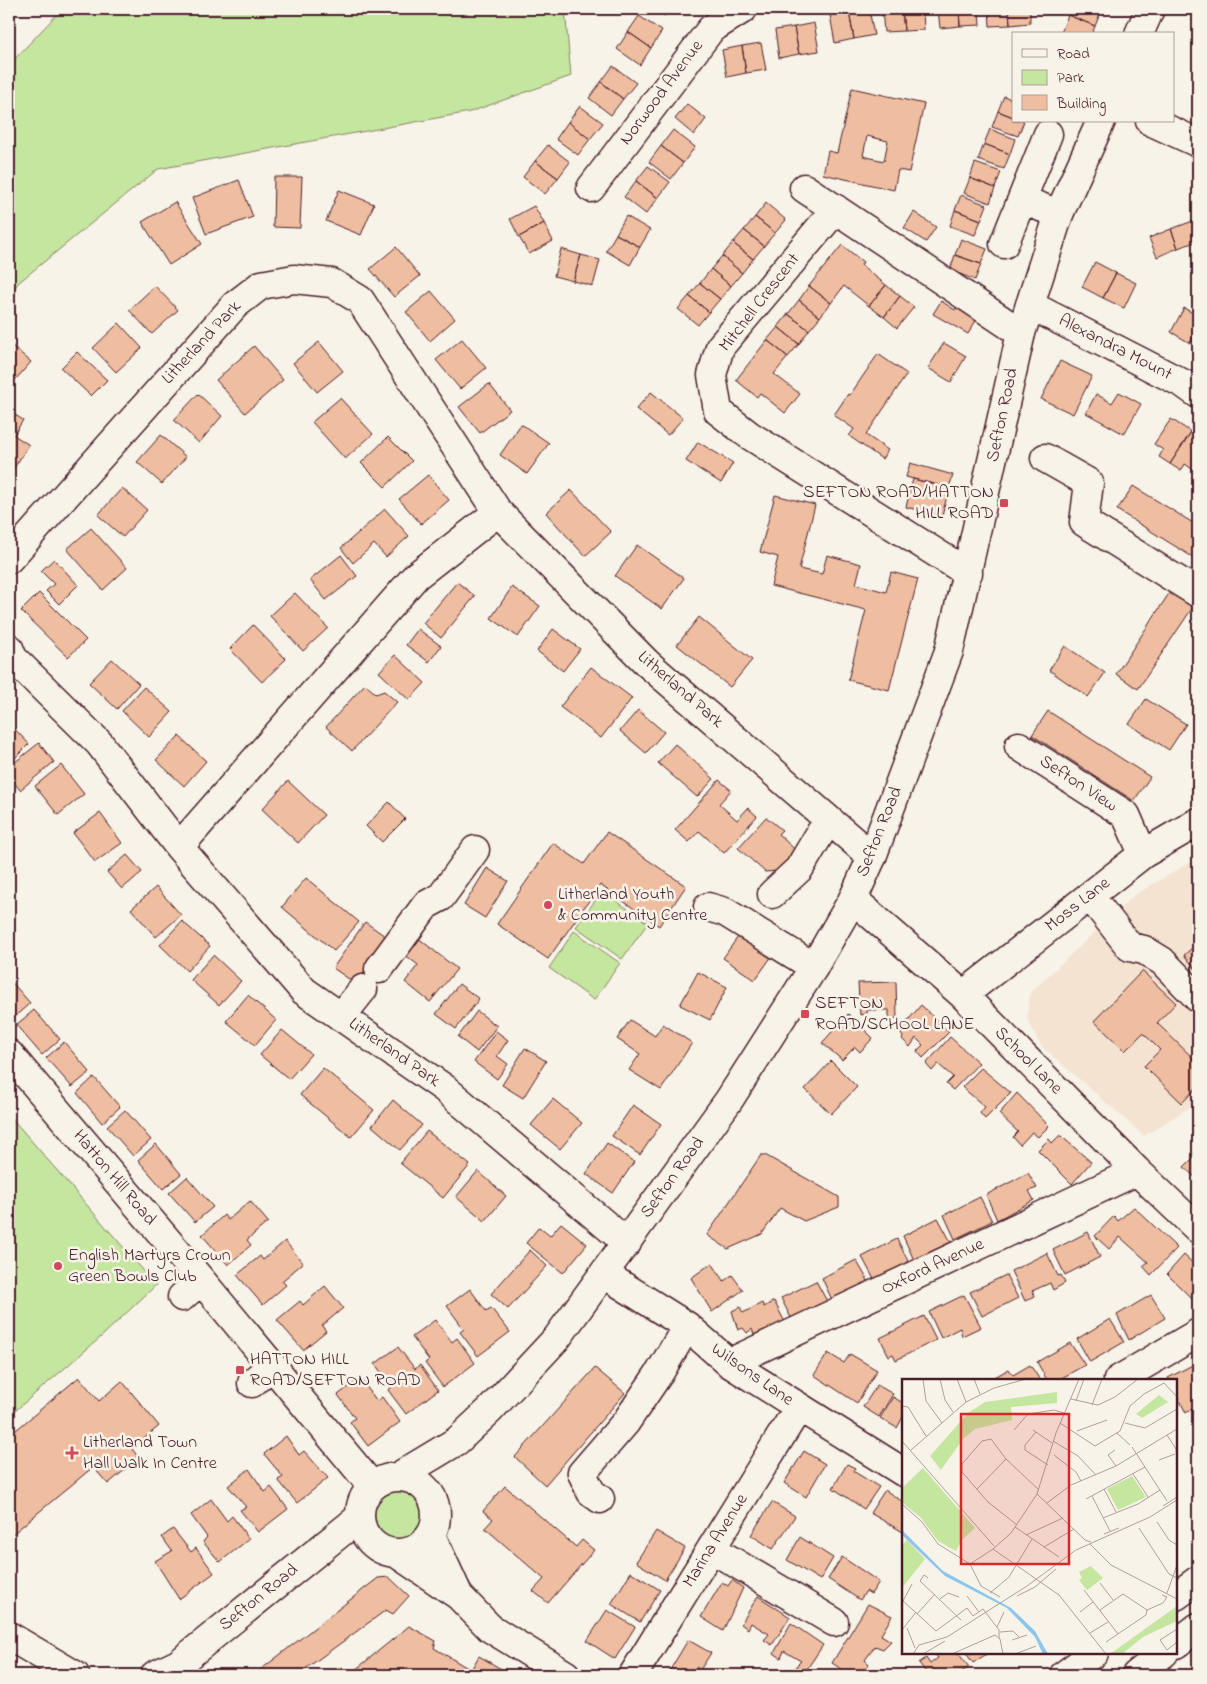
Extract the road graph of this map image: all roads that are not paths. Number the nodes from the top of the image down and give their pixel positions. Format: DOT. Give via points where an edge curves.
graph roads {
  1 [pos="743,9"];
  2 [pos="1150,9"];
  3 [pos="1140,32"];
  4 [pos="1101,122"];
  5 [pos="1152,122"];
  6 [pos="1048,134"];
  7 [pos="1198,142"];
  8 [pos="591,188"];
  9 [pos="804,188"];
  10 [pos="1022,200"];
  11 [pos="836,209"];
  12 [pos="1059,214"];
  13 [pos="1004,244"];
  14 [pos="1030,305"];
  15 [pos="1021,333"];
  16 [pos="1198,394"];
  17 [pos="1045,458"];
  18 [pos="498,512"];
  19 [pos="9,559"];
  20 [pos="968,573"];
  21 [pos="1198,593"];
  22 [pos="9,648"];
  23 [pos="1019,746"];
  24 [pos="828,820"];
  25 [pos="1198,822"];
  26 [pos="179,847"];
  27 [pos="475,850"];
  28 [pos="1143,854"];
  29 [pos="872,857"];
  30 [pos="772,894"];
  31 [pos="1090,896"];
  32 [pos="852,899"];
  33 [pos="708,907"];
  34 [pos="814,967"];
  35 [pos="964,995"];
  36 [pos="1198,998"];
  37 [pos="341,1016"];
  38 [pos="9,1054"];
  39 [pos="1137,1171"];
  40 [pos="1198,1229"];
  41 [pos="626,1243"];
  42 [pos="604,1274"];
  43 [pos="687,1326"];
  44 [pos="1198,1333"];
  45 [pos="729,1363"];
  46 [pos="1120,1379"];
  47 [pos="799,1407"];
  48 [pos="457,1441"];
  49 [pos="902,1471"];
  50 [pos="398,1476"];
  51 [pos="372,1486"];
  52 [pos="432,1497"];
  53 [pos="600,1499"];
  54 [pos="360,1518"];
  55 [pos="432,1535"];
  56 [pos="712,1549"];
  57 [pos="396,1553"];
  58 [pos="1198,1580"];
  59 [pos="1177,1595"];
  60 [pos="459,1596"];
  61 [pos="834,1622"];
  62 [pos="1198,1627"];
  63 [pos="9,1636"];
  64 [pos="1177,1643"];
  65 [pos="1093,1654"];
  66 [pos="1163,1654"];
  67 [pos="163,1674"];
  68 [pos="75,1675"];
  69 [pos="566,1675"];
  70 [pos="633,1675"];
  71 [pos="1064,1675"];
  72 [pos="1136,1675"];
  1 -- 8 [label="main road, Norwood Avenue" via="711,29"];
  2 -- 3 [label="main road"];
  4 -- 12 [label="main road, Sefton Road"];
  5 -- 7 [label="main road"];
  6 -- 10 [label="main road"];
  9 -- 11 [label="main road"];
  10 -- 12 [label="main road"];
  10 -- 13 [label="main road"];
  11 -- 15 [label="main road"];
  11 -- 20 [label="main road, Mitchell Crescent" via="720,347 712,375 718,411 748,435"];
  12 -- 14 [label="main road, Sefton Road"];
  14 -- 15 [label="main road, Sefton Road"];
  14 -- 16 [label="main road, Alexandra Mount"];
  15 -- 20 [label="main road, Sefton Road"];
  17 -- 21 [label="main road" via="1089,483 1084,522"];
  18 -- 19 [label="main road, Litherland Park" via="360,300 332,283 294,279 262,285 235,305"];
  18 -- 24 [label="main road, Litherland Park" via="647,663"];
  18 -- 26 [label="main road" via="416,576"];
  20 -- 29 [label="main road, Sefton Road" via="949,651"];
  22 -- 26 [label="main road, Litherland Park" via="13,658 99,743"];
  23 -- 28 [label="main road, Sefton View" via="1126,815"];
  24 -- 29 [label="main road, Litherland Park"];
  24 -- 30 [label="main road" via="799,869"];
  25 -- 28 [label="main road, Moss Lane"];
  26 -- 37 [label="main road, Litherland Park" via="304,991"];
  27 -- 37 [label="main road" via="442,897 426,905 414,919"];
  28 -- 31 [label="main road, Moss Lane"];
  29 -- 32 [label="main road, Sefton Road"];
  31 -- 35 [label="main road, Moss Lane"];
  31 -- 36 [label="main road" via="1130,947 1144,950 1162,961"];
  32 -- 34 [label="main road, Sefton Road"];
  32 -- 35 [label="main road, School Lane"];
  33 -- 34 [label="main road" via="725,912"];
  34 -- 41 [label="main road, Sefton Road" via="729,1100"];
  35 -- 39 [label="main road, School Lane"];
  37 -- 41 [label="main road, Litherland Park" via="444,1088"];
  38 -- 51 [label="main road, Hatton Hill Road" via="262,1374"];
  39 -- 40 [label="main road, School Lane"];
  39 -- 45 [label="main road, Oxford Avenue"];
  41 -- 42 [label="main road, Sefton Road"];
  42 -- 43 [label="main road, Wilsons Lane"];
  42 -- 48 [label="main road, Sefton Road" via="557,1338"];
  43 -- 45 [label="main road, Wilsons Lane"];
  43 -- 53 [label="main road" via="626,1422 582,1473 591,1492"];
  44 -- 46 [label="main road"];
  45 -- 47 [label="main road, Wilsons Lane"];
  47 -- 49 [label="main road, Wilsons Lane"];
  47 -- 56 [label="main road, Marina Avenue"];
  48 -- 50 [label="main road"];
  48 -- 52 [label="main road"];
  50 -- 51 [label="main road"];
  50 -- 52 [label="main road" via="418,1482"];
  51 -- 54 [label="main road" via="360,1506"];
  52 -- 55 [label="main road" via="437,1516"];
  54 -- 57 [label="main road" via="367,1538 385,1551"];
  54 -- 67 [label="main road, Sefton Road"];
  55 -- 57 [label="main road" via="416,1549"];
  55 -- 60 [label="main road"];
  56 -- 61 [label="main road"];
  56 -- 70 [label="main road, Marina Avenue"];
  57 -- 60 [label="main road"];
  58 -- 59 [label="main road"];
  60 -- 69 [label="main road" via="490,1628"];
  62 -- 64 [label="main road"];
  63 -- 68 [label="main road"];
  65 -- 71 [label="main road"];
  66 -- 72 [label="main road"];
}
